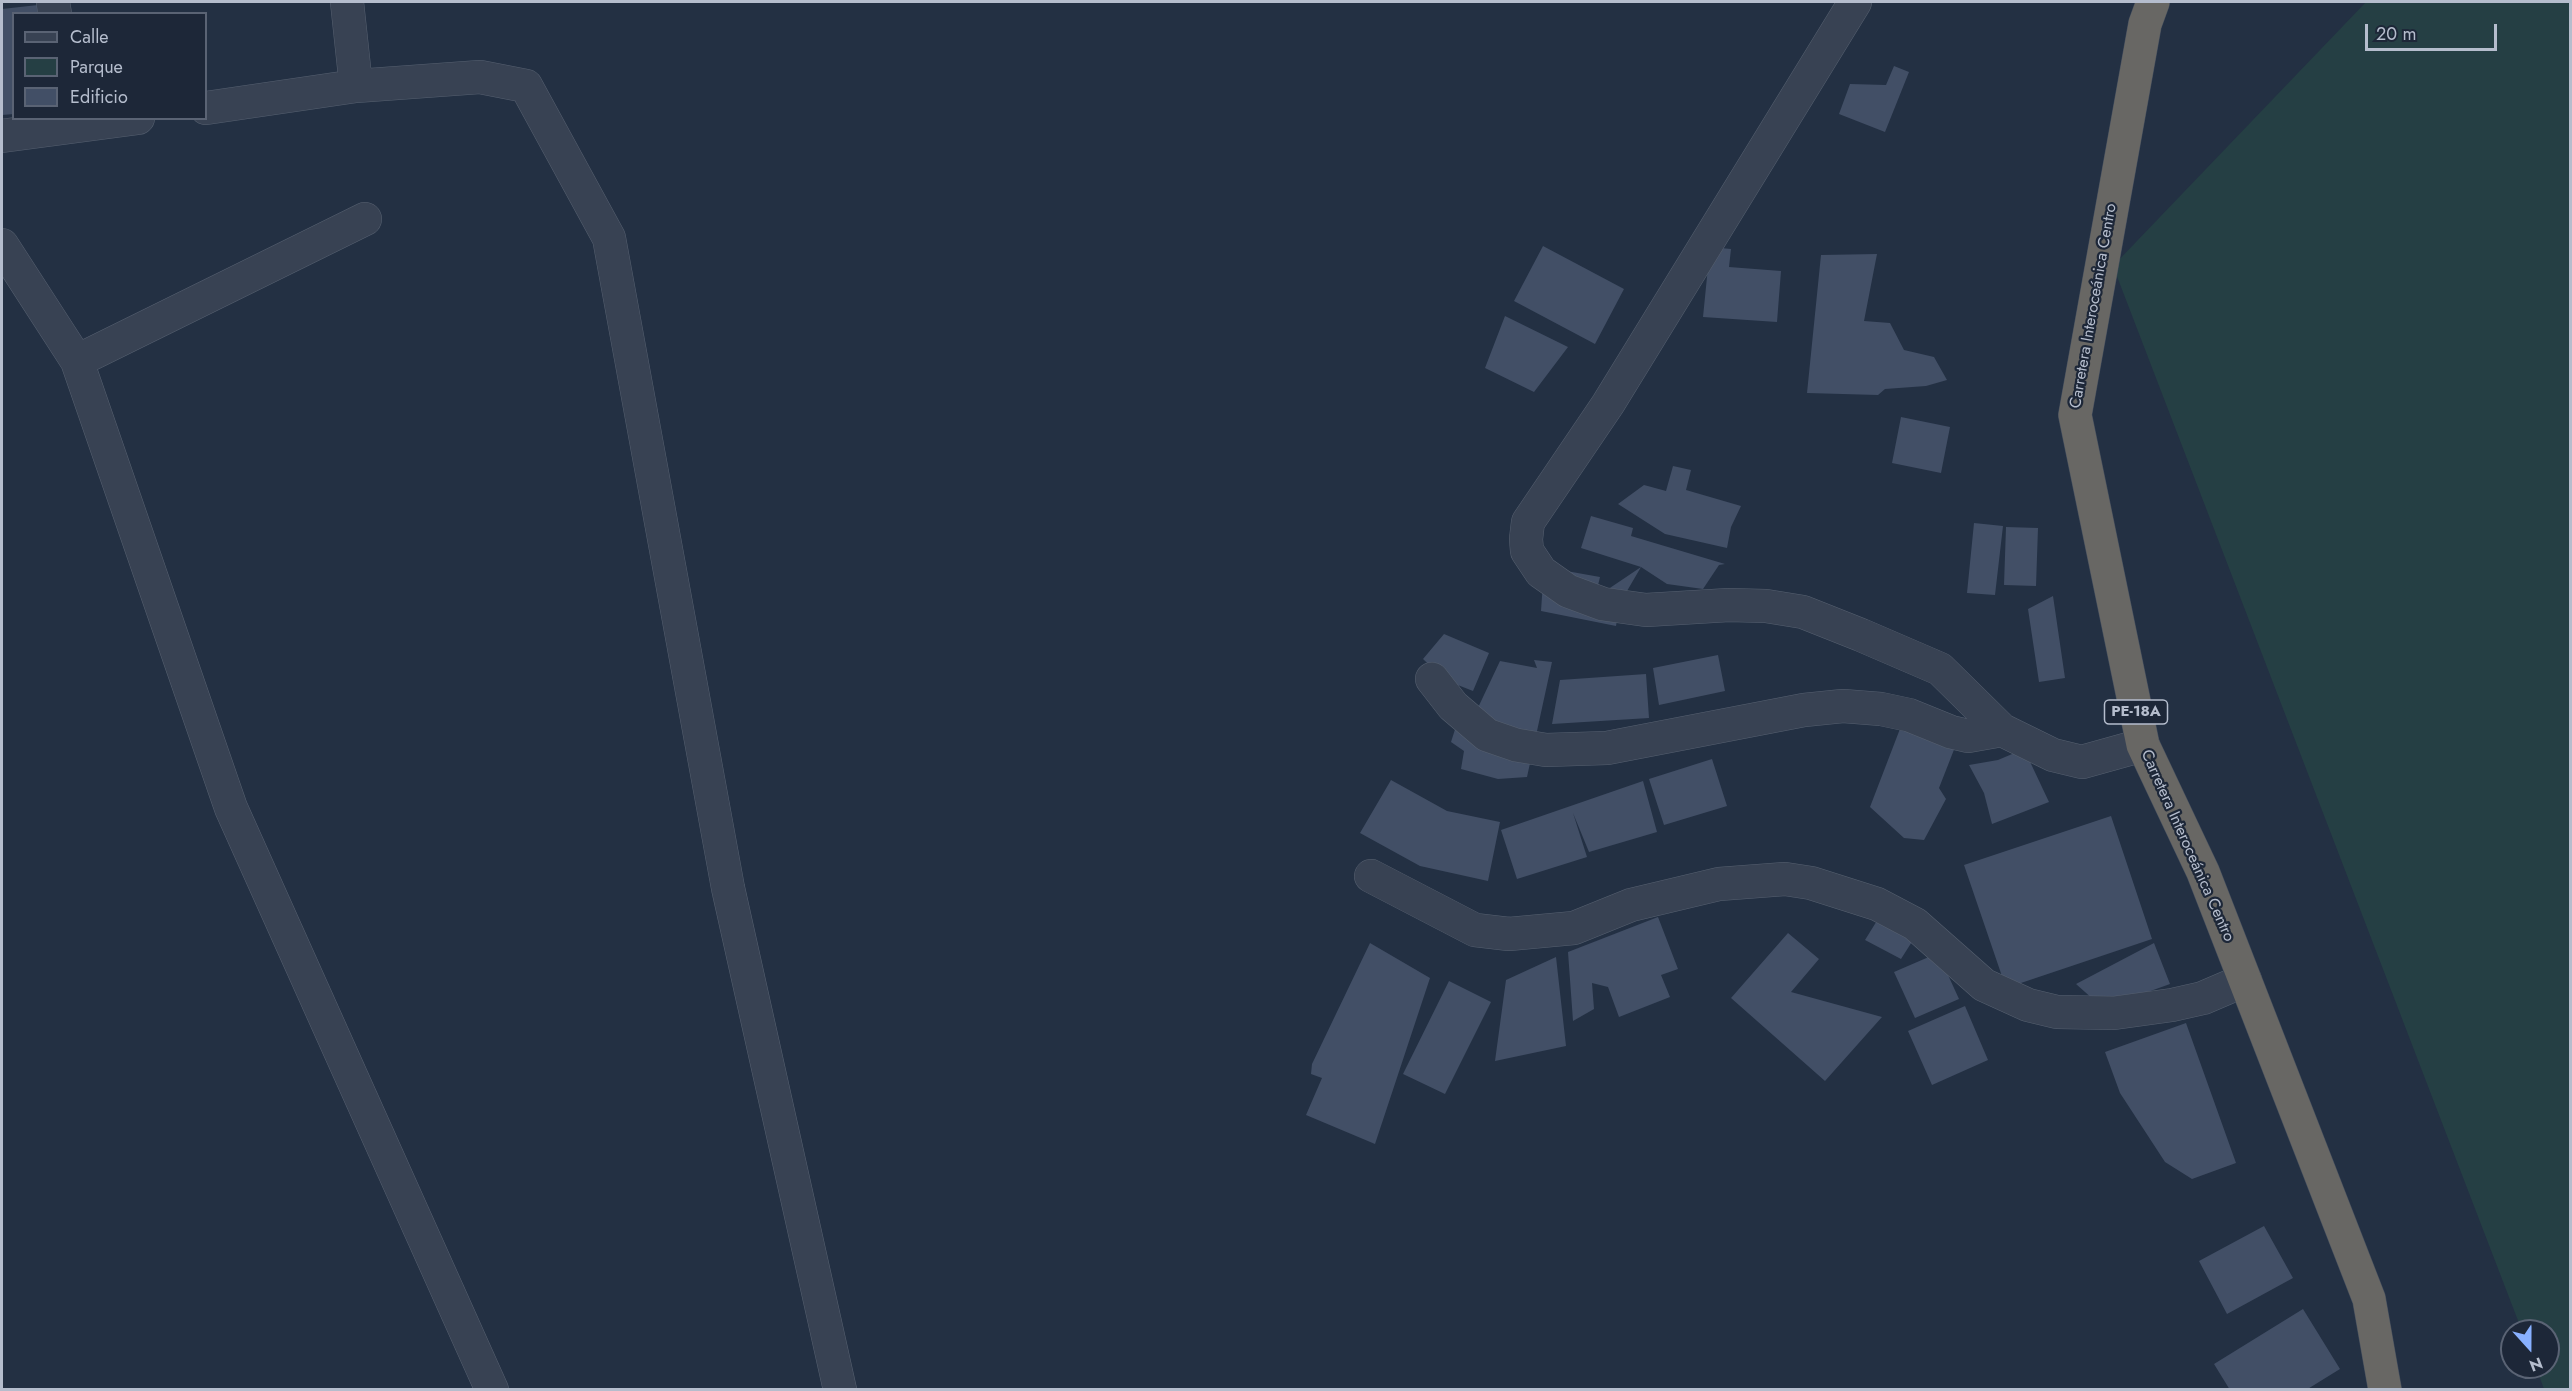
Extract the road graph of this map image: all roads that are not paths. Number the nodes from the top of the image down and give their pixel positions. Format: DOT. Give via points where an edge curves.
graph roads {
  1 [pos="346,2"];
  2 [pos="1855,2"];
  3 [pos="2153,2"];
  4 [pos="356,86"];
  5 [pos="207,108"];
  6 [pos="114,120"];
  7 [pos="67,124"];
  8 [pos="2,136"];
  9 [pos="365,219"];
  10 [pos="2,245"];
  11 [pos="77,361"];
  12 [pos="1432,679"];
  13 [pos="2002,730"];
  14 [pos="2143,745"];
  15 [pos="1371,876"];
  16 [pos="2245,980"];
  17 [pos="492,1389"];
  18 [pos="840,1389"];
  19 [pos="2385,1389"];
  1 -- 4 [label="street"];
  2 -- 13 [label="street" via="1650,337 1528,522 1527,551 1541,572 1568,591 1603,604 1646,610 1766,606 1813,616 1940,669"];
  3 -- 14 [label="highway, Carretera Interoceánica Centro / PE-18A" via="2145,24 2074,415"];
  4 -- 5 [label="street"];
  4 -- 18 [label="street" via="480,77 526,86 609,238 728,888"];
  6 -- 7 [label="street"];
  7 -- 8 [label="street"];
  9 -- 11 [label="street"];
  10 -- 11 [label="street"];
  11 -- 17 [label="street" via="231,808"];
  12 -- 13 [label="street" via="1453,706 1487,735 1546,750 1607,748 1843,706 1909,715 1968,736"];
  13 -- 14 [label="street" via="2044,751 2082,762"];
  14 -- 16 [label="highway, Carretera Interoceánica Centro / PE-18A" via="2203,872"];
  15 -- 16 [label="street" via="1475,930 1509,934 1574,928 1631,905 1719,884 1785,879 1812,883 1877,904 1915,924 1984,986 2056,1012 2114,1014 2172,1005 2203,998"];
  16 -- 19 [label="highway, Carretera Interoceánica Centro / PE-18A" via="2369,1299"];
}
